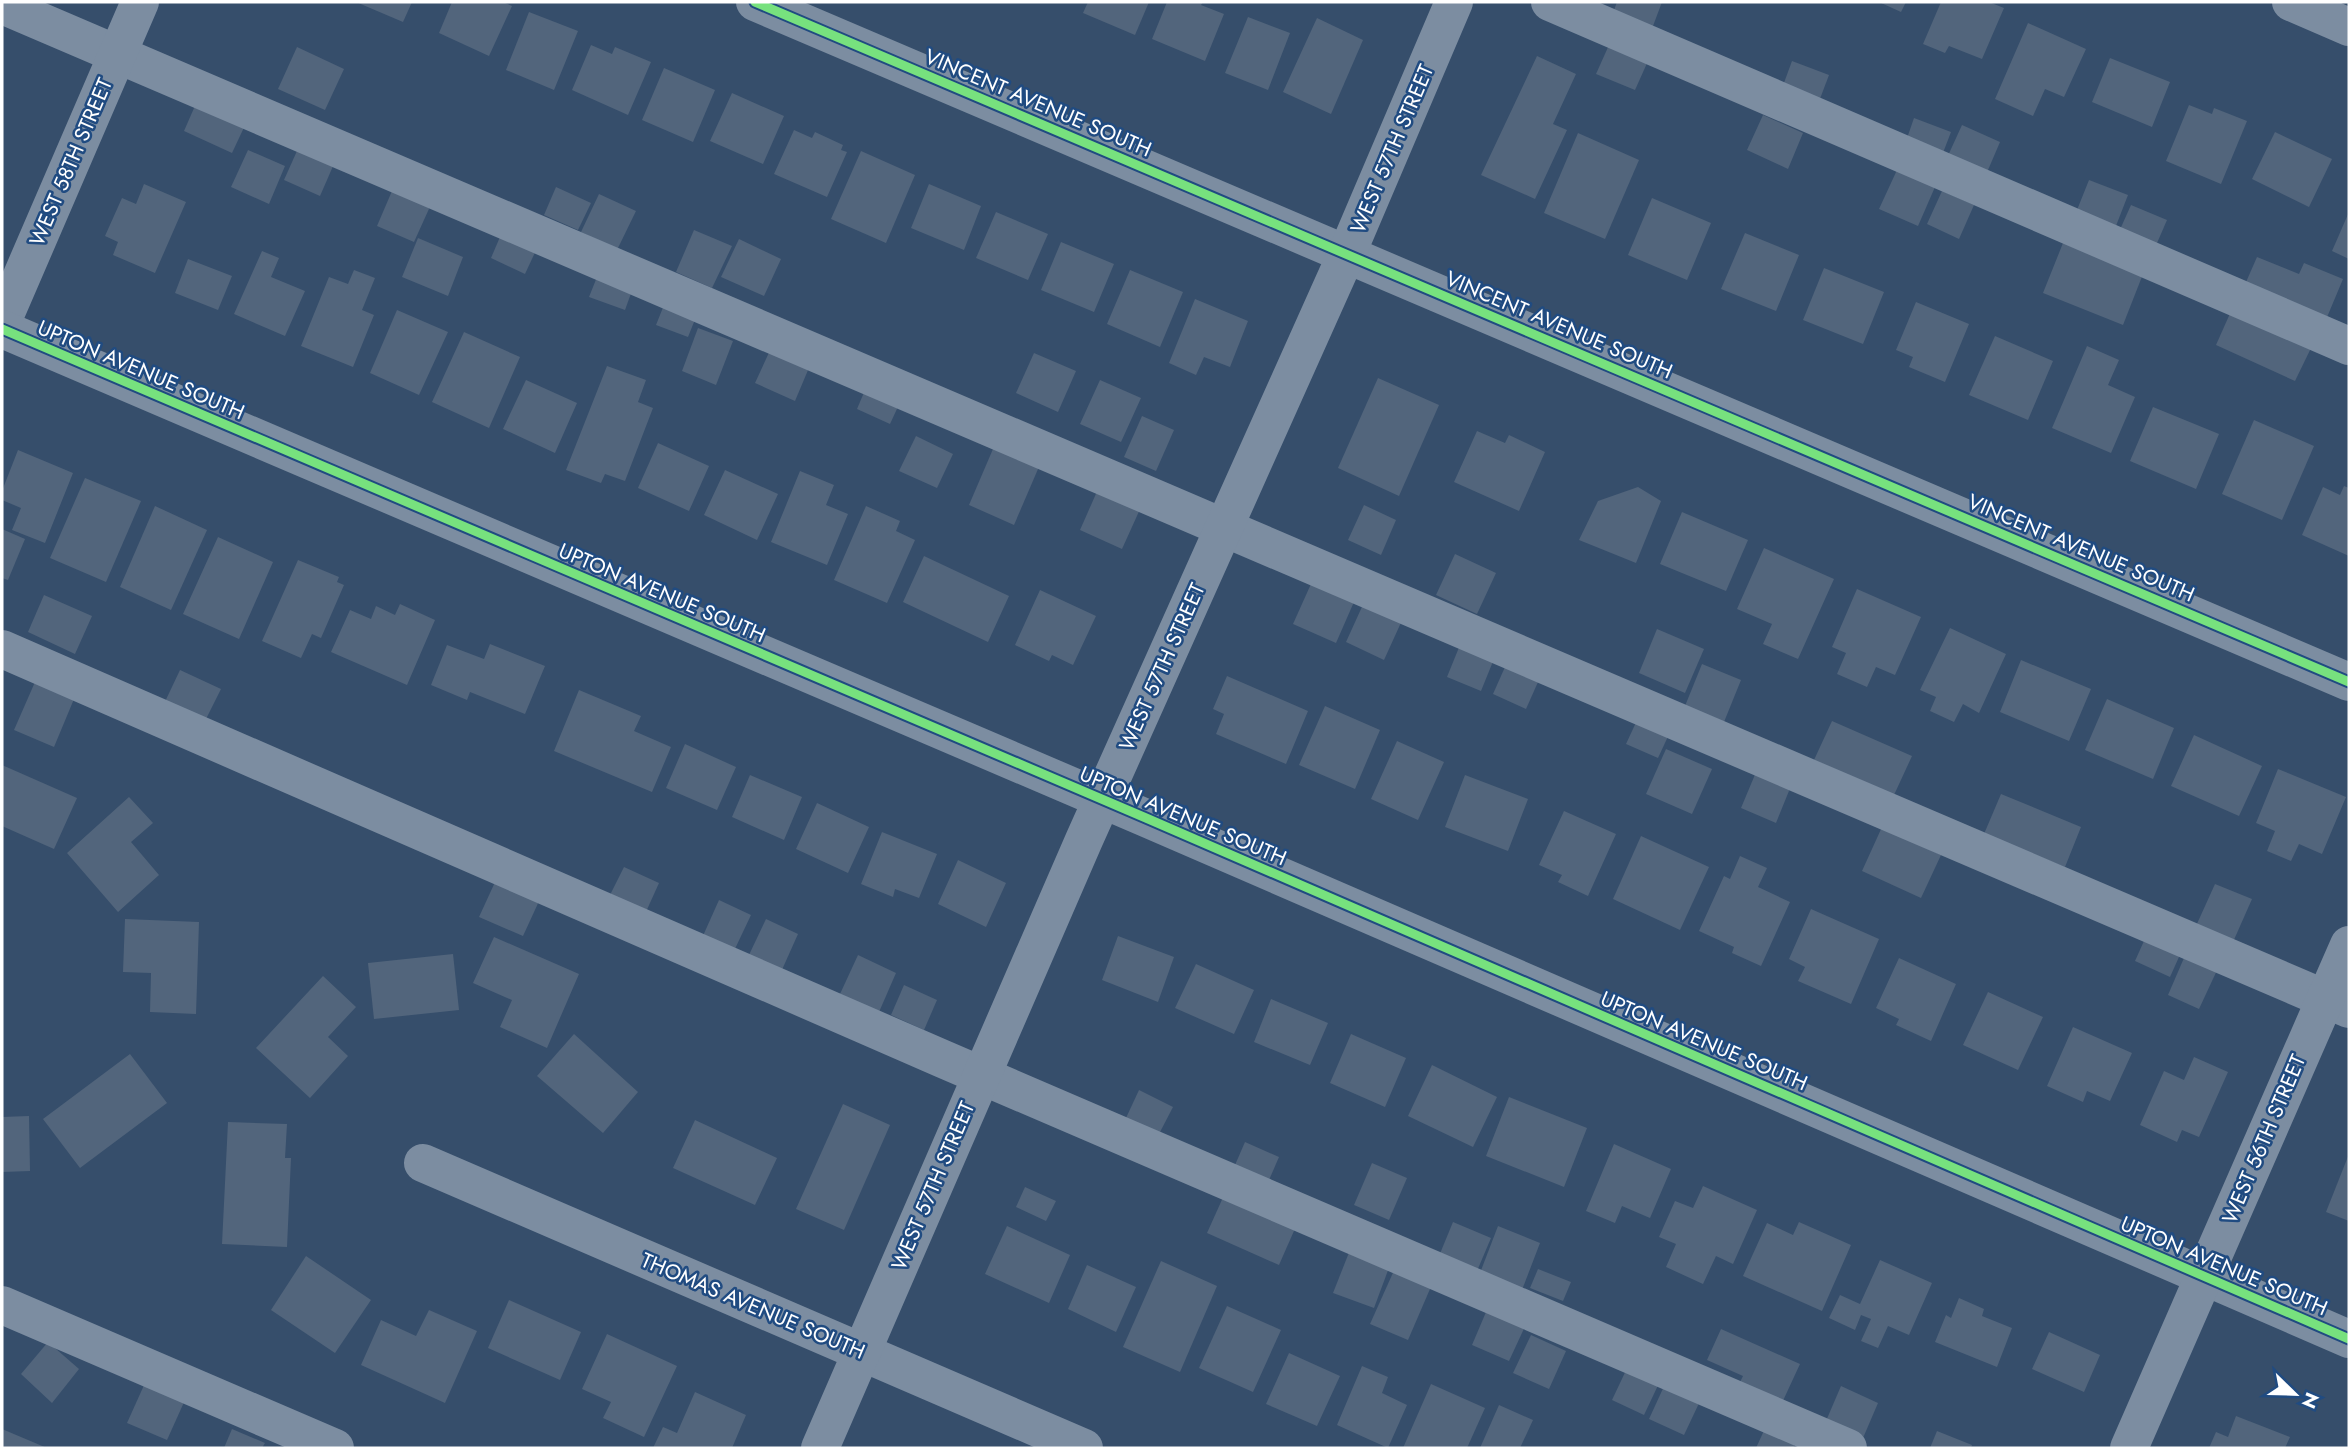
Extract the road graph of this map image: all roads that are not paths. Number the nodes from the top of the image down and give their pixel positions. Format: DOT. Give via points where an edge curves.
graph roads {
  1 [pos="139,2"];
  2 [pos="755,2"];
  3 [pos="1454,2"];
  4 [pos="1550,2"];
  5 [pos="2291,2"];
  6 [pos="2,5"];
  7 [pos="2349,27"];
  8 [pos="117,55"];
  9 [pos="1348,253"];
  10 [pos="2,322"];
  11 [pos="2,329"];
  12 [pos="2349,346"];
  13 [pos="1224,529"];
  14 [pos="2,649"];
  15 [pos="2349,682"];
  16 [pos="1102,800"];
  17 [pos="2349,945"];
  18 [pos="2337,1003"];
  19 [pos="981,1074"];
  20 [pos="423,1163"];
  21 [pos="2204,1277"];
  22 [pos="2,1305"];
  23 [pos="2349,1339"];
  24 [pos="862,1353"];
  25 [pos="335,1448"];
  26 [pos="820,1448"];
  27 [pos="1084,1448"];
  28 [pos="1849,1448"];
  29 [pos="2129,1448"];
  1 -- 8 [label="street, WEST 58TH STREET"];
  2 -- 9 [label="street, VINCENT AVENUE SOUTH"];
  3 -- 9 [label="street, WEST 57TH STREET"];
  4 -- 12 [label="street"];
  5 -- 7 [label="street"];
  6 -- 8 [label="street"];
  8 -- 10 [label="street, WEST 58TH STREET"];
  8 -- 13 [label="street"];
  9 -- 13 [label="street, WEST 57TH STREET"];
  9 -- 15 [label="street, VINCENT AVENUE SOUTH"];
  11 -- 16 [label="street, UPTON AVENUE SOUTH"];
  13 -- 16 [label="street, WEST 57TH STREET"];
  13 -- 18 [label="street"];
  14 -- 19 [label="street"];
  16 -- 19 [label="street, WEST 57TH STREET"];
  16 -- 21 [label="street, UPTON AVENUE SOUTH"];
  17 -- 18 [label="street, WEST 56TH STREET"];
  18 -- 21 [label="street, WEST 56TH STREET"];
  19 -- 24 [label="street, WEST 57TH STREET"];
  19 -- 28 [label="street"];
  20 -- 24 [label="street, THOMAS AVENUE SOUTH"];
  21 -- 23 [label="street, UPTON AVENUE SOUTH"];
  21 -- 29 [label="street, WEST 56TH STREET"];
  22 -- 25 [label="street"];
  24 -- 26 [label="street, WEST 57TH STREET"];
  24 -- 27 [label="street, THOMAS AVENUE SOUTH"];
}
